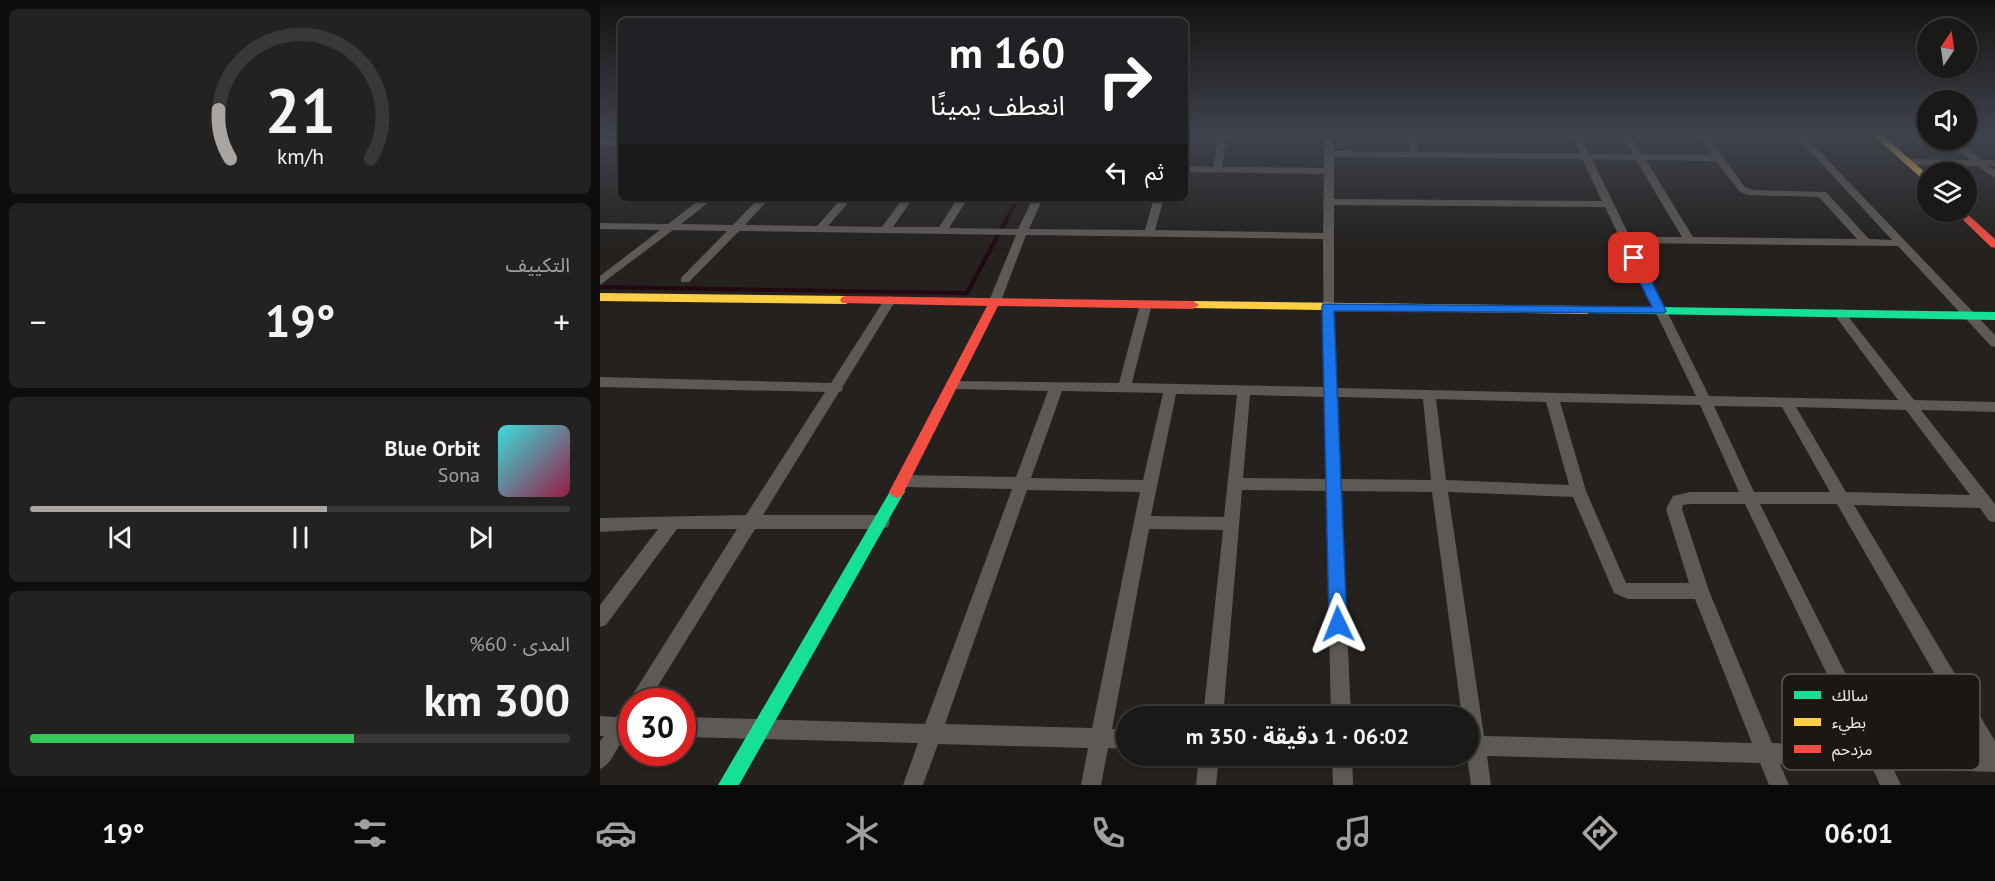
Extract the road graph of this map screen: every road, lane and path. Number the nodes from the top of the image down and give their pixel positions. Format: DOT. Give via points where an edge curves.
graph roads {
  1 [pos="1329,171"];
  2 [pos="1593,172"];
  3 [pos="1648,172"];
  4 [pos="1730,172"];
  5 [pos="1835,172"];
  6 [pos="703,201"];
  7 [pos="762,201"];
  8 [pos="844,201"];
  9 [pos="906,201"];
  10 [pos="961,201"];
  11 [pos="1037,201"];
  12 [pos="1158,201"];
  13 [pos="1329,202"];
  14 [pos="1607,204"];
  15 [pos="1971,222"];
  16 [pos="600,226"];
  17 [pos="671,226"];
  18 [pos="735,228"];
  19 [pos="820,229"];
  20 [pos="885,230"];
  21 [pos="942,231"];
  22 [pos="1022,232"];
  23 [pos="1149,234"];
  24 [pos="1328,236"];
  25 [pos="1626,240"];
  26 [pos="1690,241"];
  27 [pos="1866,243"];
  28 [pos="1902,243"];
  29 [pos="1995,245"];
  30 [pos="685,280"];
  31 [pos="600,282"];
  32 [pos="600,297"];
  33 [pos="890,300"];
  34 [pos="995,301"];
  35 [pos="1146,304"];
  36 [pos="1328,307"];
  37 [pos="1659,311"];
  38 [pos="1839,313"];
  39 [pos="1970,316"];
  40 [pos="1995,316"];
  41 [pos="1995,343"];
  42 [pos="600,382"];
  43 [pos="953,384"];
  44 [pos="837,388"];
  45 [pos="1056,388"];
  46 [pos="1124,389"];
  47 [pos="1170,390"];
  48 [pos="1244,392"];
  49 [pos="1330,394"];
  50 [pos="1429,395"];
  51 [pos="1552,398"];
  52 [pos="1705,401"];
  53 [pos="1786,403"];
  54 [pos="1909,405"];
  55 [pos="1989,407"];
  56 [pos="1995,421"];
  57 [pos="903,481"];
  58 [pos="1022,484"];
  59 [pos="1235,484"];
  60 [pos="1149,486"];
  61 [pos="1334,486"];
  62 [pos="1439,486"];
  63 [pos="1578,491"];
  64 [pos="1749,497"];
  65 [pos="1840,498"];
  66 [pos="1984,502"];
  67 [pos="1995,516"];
  68 [pos="673,522"];
  69 [pos="882,522"];
  70 [pos="1142,522"];
  71 [pos="752,524"];
  72 [pos="1231,524"];
  73 [pos="600,525"];
  74 [pos="1700,591"];
  75 [pos="600,619"];
  76 [pos="1836,674"];
  77 [pos="1944,674"];
  78 [pos="646,688"];
  79 [pos="1214,706"];
  80 [pos="1341,706"];
  81 [pos="1466,706"];
  82 [pos="618,723"];
  83 [pos="600,726"];
  84 [pos="696,728"];
  85 [pos="762,729"];
  86 [pos="932,733"];
  87 [pos="618,735"];
  88 [pos="1980,736"];
  89 [pos="1100,738"];
  90 [pos="1116,739"];
  91 [pos="1479,746"];
  92 [pos="1766,753"];
  93 [pos="1782,754"];
  94 [pos="600,759"];
  95 [pos="1980,761"];
  96 [pos="1995,761"];
  97 [pos="1208,766"];
  98 [pos="1342,766"];
  99 [pos="1476,766"];
  100 [pos="1884,770"];
  101 [pos="728,785"];
  102 [pos="913,785"];
  103 [pos="1091,785"];
  104 [pos="1206,785"];
  105 [pos="1343,785"];
  106 [pos="1481,785"];
  107 [pos="1779,785"];
  108 [pos="1892,785"];
  1 -- 13 [label="street"];
  2 -- 14 [label="street"];
  3 -- 26 [label="street"];
  4 -- 27 [label="street" via="1745,191 1824,195"];
  5 -- 28 [label="street"];
  6 -- 17 [label="street"];
  7 -- 18 [label="street"];
  8 -- 19 [label="street"];
  9 -- 20 [label="street"];
  10 -- 21 [label="street"];
  11 -- 22 [label="street"];
  12 -- 23 [label="street"];
  13 -- 14 [label="street"];
  13 -- 24 [label="street"];
  14 -- 25 [label="street"];
  15 -- 29 [label="main road"];
  16 -- 17 [label="street"];
  17 -- 18 [label="street"];
  17 -- 31 [label="street"];
  18 -- 19 [label="street"];
  18 -- 30 [label="street"];
  19 -- 20 [label="street"];
  20 -- 21 [label="street"];
  21 -- 22 [label="street"];
  22 -- 23 [label="street"];
  22 -- 34 [label="street"];
  23 -- 24 [label="street"];
  24 -- 36 [label="street"];
  25 -- 26 [label="street"];
  25 -- 37 [label="street"];
  26 -- 27 [label="street"];
  27 -- 28 [label="street"];
  28 -- 39 [label="street"];
  32 -- 33 [label="main road"];
  33 -- 34 [label="main road"];
  33 -- 44 [label="street"];
  34 -- 35 [label="main road"];
  34 -- 43 [label="main road"];
  35 -- 36 [label="main road"];
  35 -- 46 [label="street"];
  36 -- 37 [label="main road"];
  36 -- 49 [label="street"];
  37 -- 38 [label="main road"];
  37 -- 52 [label="street"];
  38 -- 39 [label="main road"];
  38 -- 54 [label="street"];
  39 -- 40 [label="main road"];
  39 -- 41 [label="street"];
  42 -- 44 [label="street"];
  43 -- 45 [label="street"];
  43 -- 57 [label="main road"];
  44 -- 71 [label="street"];
  45 -- 46 [label="street"];
  45 -- 58 [label="street"];
  46 -- 47 [label="street"];
  47 -- 48 [label="street"];
  47 -- 60 [label="street"];
  48 -- 49 [label="street"];
  48 -- 59 [label="street"];
  49 -- 50 [label="street"];
  49 -- 61 [label="street"];
  50 -- 51 [label="street"];
  50 -- 62 [label="street"];
  51 -- 52 [label="street"];
  51 -- 63 [label="street"];
  52 -- 53 [label="street"];
  52 -- 64 [label="street"];
  53 -- 54 [label="street"];
  53 -- 65 [label="street"];
  54 -- 55 [label="street"];
  54 -- 66 [label="street"];
  55 -- 56 [label="street"];
  57 -- 58 [label="street"];
  57 -- 69 [label="main road"];
  58 -- 60 [label="street"];
  58 -- 86 [label="street"];
  59 -- 61 [label="street"];
  59 -- 72 [label="street"];
  60 -- 70 [label="street"];
  61 -- 62 [label="street"];
  61 -- 80 [label="street"];
  62 -- 63 [label="street"];
  62 -- 81 [label="street"];
  63 -- 74 [label="street" via="1620,588"];
  64 -- 65 [label="street"];
  64 -- 74 [label="street" via="1690,498 1674,504"];
  64 -- 76 [label="street"];
  65 -- 66 [label="street"];
  65 -- 77 [label="street"];
  66 -- 67 [label="street"];
  68 -- 71 [label="street"];
  68 -- 73 [label="street"];
  68 -- 75 [label="street"];
  69 -- 71 [label="street"];
  69 -- 85 [label="main road"];
  70 -- 72 [label="street"];
  70 -- 89 [label="street"];
  71 -- 78 [label="street"];
  72 -- 79 [label="street"];
  74 -- 92 [label="street"];
  82 -- 83 [label="street"];
  84 -- 85 [label="street"];
  85 -- 86 [label="street"];
  85 -- 101 [label="main road"];
  86 -- 89 [label="street"];
  86 -- 102 [label="street"];
  87 -- 94 [label="street"];
  88 -- 96 [label="street"];
  89 -- 90 [label="street"];
  89 -- 103 [label="street"];
  91 -- 92 [label="street"];
  92 -- 93 [label="street"];
  92 -- 107 [label="street"];
  95 -- 96 [label="street"];
  97 -- 104 [label="street"];
  98 -- 105 [label="street"];
  99 -- 106 [label="street"];
  100 -- 108 [label="street"];
}
